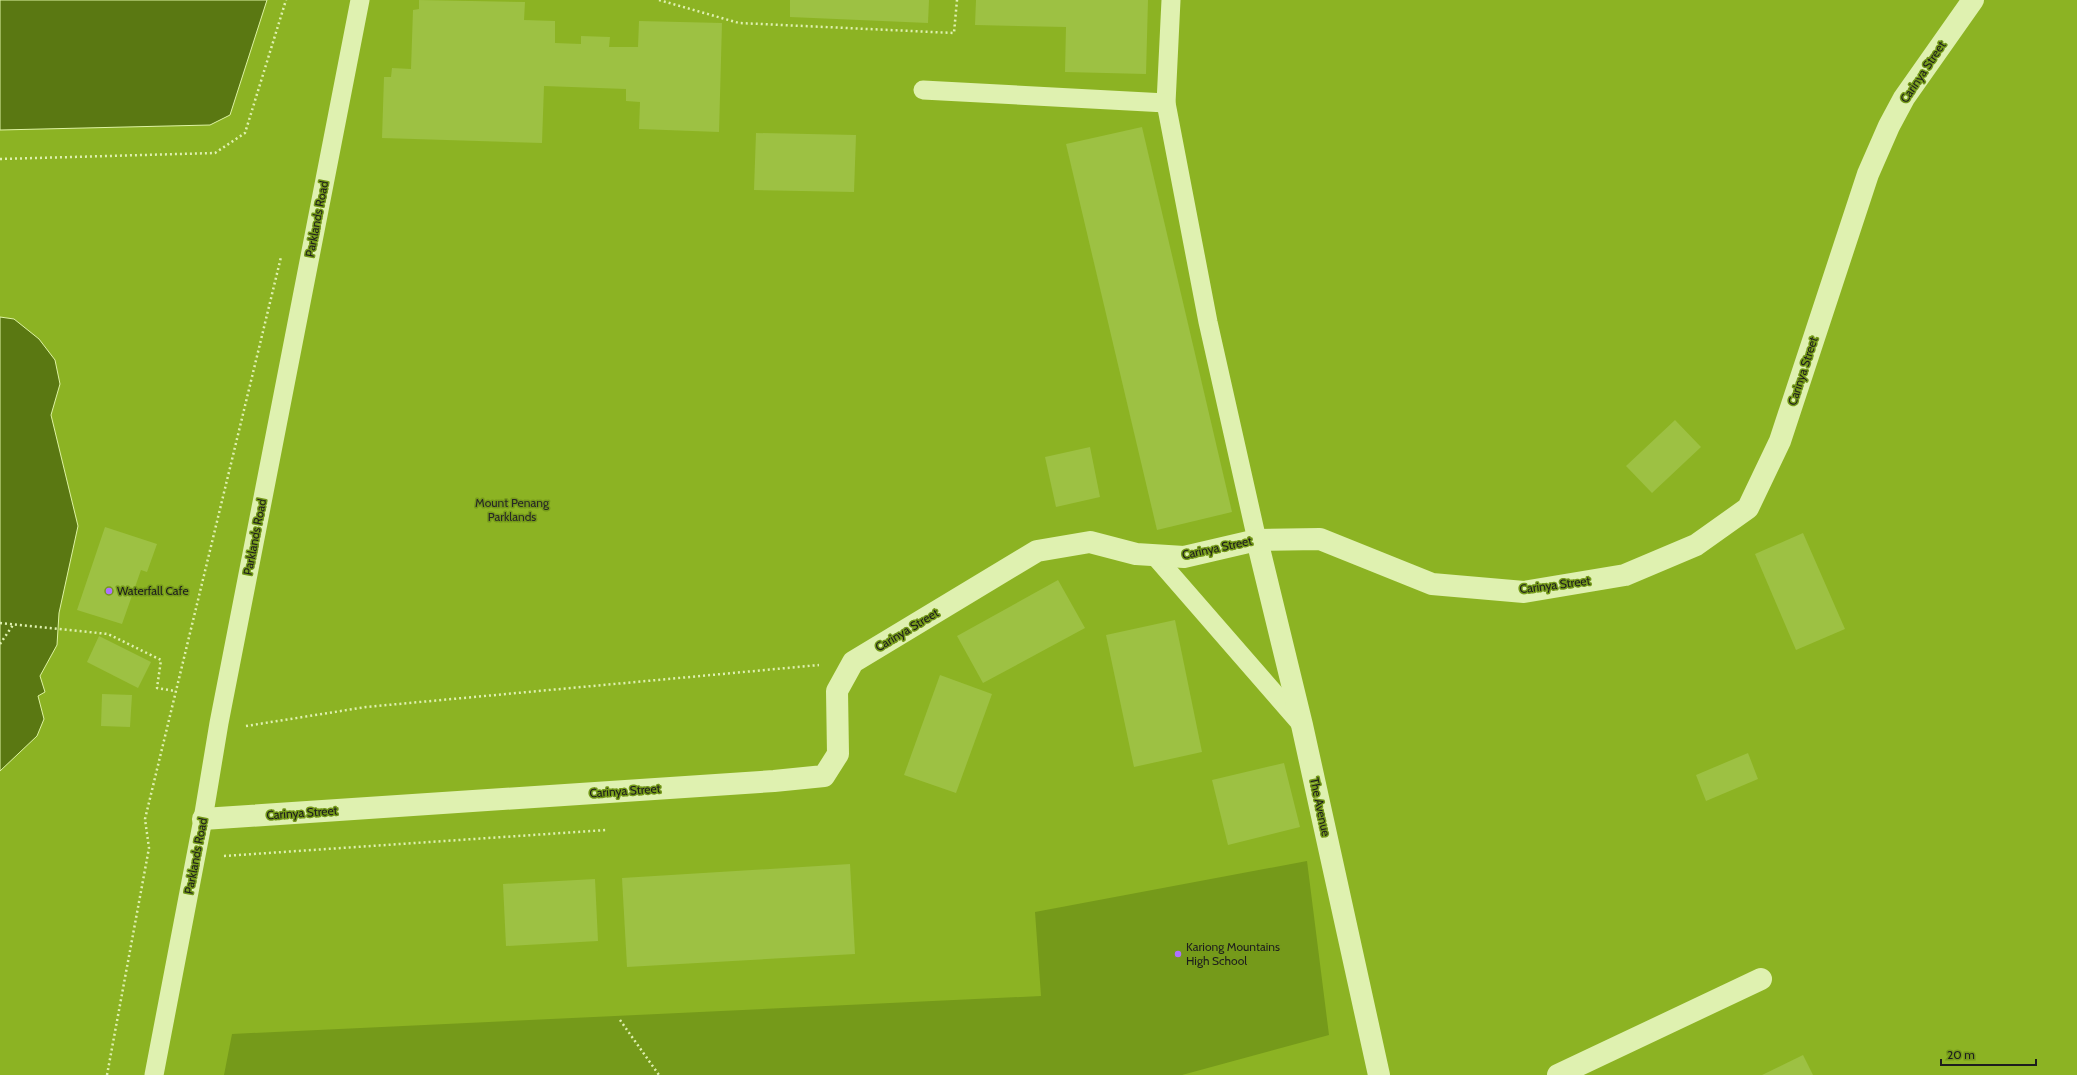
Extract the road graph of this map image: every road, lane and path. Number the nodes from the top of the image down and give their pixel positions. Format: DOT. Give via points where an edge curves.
graph roads {
  1 [pos="286,0"];
  2 [pos="360,0"];
  3 [pos="659,0"];
  4 [pos="957,0"];
  5 [pos="1171,0"];
  6 [pos="1973,0"];
  7 [pos="923,90"];
  8 [pos="1166,102"];
  9 [pos="0,159"];
  10 [pos="281,256"];
  11 [pos="1257,540"];
  12 [pos="1154,555"];
  13 [pos="0,624"];
  14 [pos="13,625"];
  15 [pos="0,644"];
  16 [pos="853,662"];
  17 [pos="175,691"];
  18 [pos="219,723"];
  19 [pos="1302,725"];
  20 [pos="202,819"];
  21 [pos="606,830"];
  22 [pos="195,858"];
  23 [pos="1761,979"];
  24 [pos="620,1020"];
  25 [pos="107,1075"];
  26 [pos="154,1075"];
  27 [pos="659,1075"];
  28 [pos="1379,1075"];
  29 [pos="1558,1075"];
  1 -- 9 [label="path" via="245,132 215,153"];
  2 -- 18 [label="lane, Parklands Road"];
  3 -- 4 [label="path" via="739,23 954,33"];
  5 -- 8 [label="lane"];
  6 -- 11 [label="street, Carinya Street" via="1904,98 1889,126 1868,174 1780,441 1748,508 1696,545 1625,576 1524,592 1432,584 1320,539"];
  7 -- 8 [label="lane"];
  8 -- 11 [label="lane" via="1208,322"];
  10 -- 17 [label="path"];
  11 -- 12 [label="street, Carinya Street" via="1184,557"];
  11 -- 19 [label="street, The Avenue"];
  12 -- 16 [label="street, Carinya Street" via="1136,554 1090,542 1038,551"];
  12 -- 19 [label="lane"];
  13 -- 14 [label="path"];
  14 -- 15 [label="path"];
  14 -- 17 [label="path" via="108,634 161,660 157,688"];
  16 -- 18 [label="path" via="366,707 249,727"];
  16 -- 20 [label="street, Carinya Street" via="837,691 838,754 824,776"];
  17 -- 25 [label="path" via="145,819 149,848"];
  18 -- 20 [label="lane, Parklands Road"];
  19 -- 28 [label="street, The Avenue"];
  20 -- 22 [label="lane, Parklands Road"];
  21 -- 22 [label="path"];
  22 -- 26 [label="lane, Parklands Road"];
  23 -- 29 [label="street"];
  24 -- 27 [label="path"];
}
